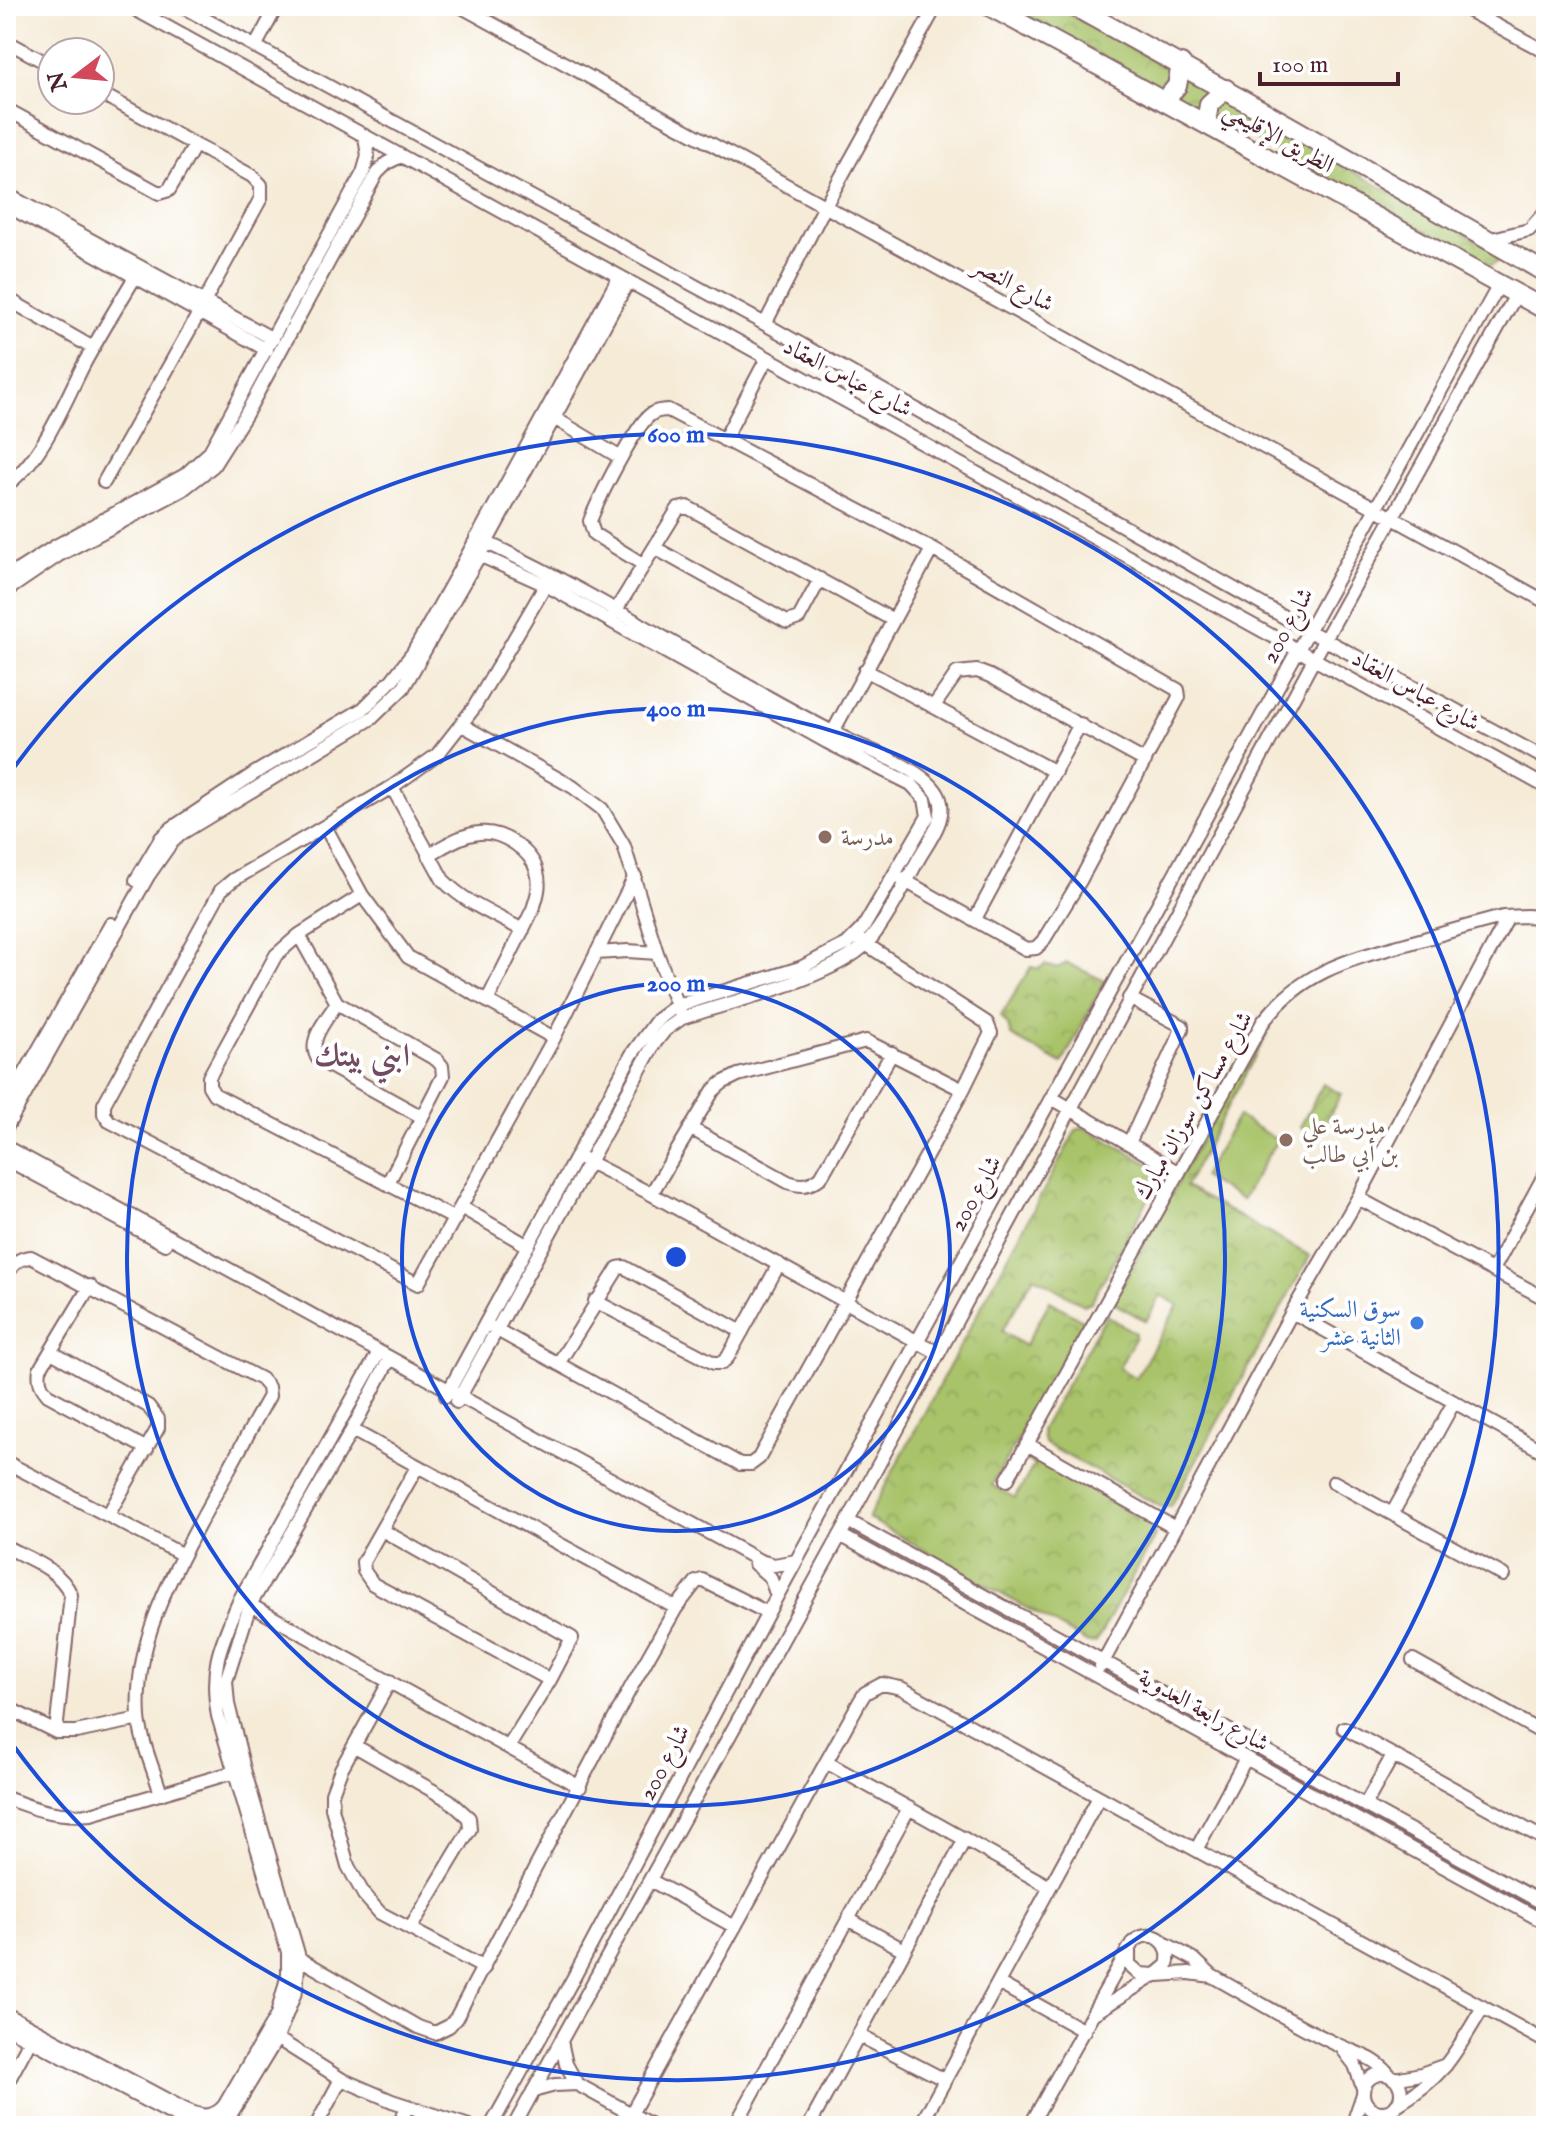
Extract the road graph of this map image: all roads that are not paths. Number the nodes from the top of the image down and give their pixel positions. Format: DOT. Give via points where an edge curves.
graph roads {
  1 [pos="129,6"];
  2 [pos="181,6"];
  3 [pos="277,6"];
  4 [pos="460,6"];
  5 [pos="936,6"];
  6 [pos="989,6"];
  7 [pos="1073,6"];
  8 [pos="1460,6"];
  9 [pos="6,41"];
  10 [pos="255,47"];
  11 [pos="1546,52"];
  12 [pos="36,57"];
  13 [pos="1181,64"];
  14 [pos="1226,89"];
  15 [pos="1165,100"];
  16 [pos="116,102"];
  17 [pos="6,109"];
  18 [pos="1206,124"];
  19 [pos="365,137"];
  20 [pos="195,145"];
  21 [pos="399,157"];
  22 [pos="372,170"];
  23 [pos="510,187"];
  24 [pos="6,194"];
  25 [pos="6,205"];
  26 [pos="825,206"];
  27 [pos="495,210"];
  28 [pos="1546,211"];
  29 [pos="1488,240"];
  30 [pos="113,259"];
  31 [pos="1546,273"];
  32 [pos="135,277"];
  33 [pos="623,280"];
  34 [pos="1500,283"];
  35 [pos="1517,293"];
  36 [pos="6,298"];
  37 [pos="202,307"];
  38 [pos="1546,310"];
  39 [pos="765,324"];
  40 [pos="270,345"];
  41 [pos="93,348"];
  42 [pos="767,358"];
  43 [pos="871,384"];
  44 [pos="859,408"];
  45 [pos="241,411"];
  46 [pos="554,418"];
  47 [pos="724,440"];
  48 [pos="621,458"];
  49 [pos="104,482"];
  50 [pos="6,485"];
  51 [pos="1376,508"];
  52 [pos="1393,516"];
  53 [pos="478,547"];
  54 [pos="655,548"];
  55 [pos="932,549"];
  56 [pos="644,565"];
  57 [pos="6,578"];
  58 [pos="820,579"];
  59 [pos="548,581"];
  60 [pos="6,591"];
  61 [pos="1546,602"];
  62 [pos="613,616"];
  63 [pos="893,620"];
  64 [pos="1309,631"];
  65 [pos="1325,639"];
  66 [pos="1298,650"];
  67 [pos="1314,659"];
  68 [pos="865,670"];
  69 [pos="1385,671"];
  70 [pos="1374,691"];
  71 [pos="934,706"];
  72 [pos="1080,724"];
  73 [pos="462,725"];
  74 [pos="830,737"];
  75 [pos="1546,759"];
  76 [pos="1145,761"];
  77 [pos="1055,772"];
  78 [pos="258,778"];
  79 [pos="392,787"];
  80 [pos="1546,787"];
  81 [pos="326,828"];
  82 [pos="428,855"];
  83 [pos="635,876"];
  84 [pos="901,878"];
  85 [pos="362,895"];
  86 [pos="1508,917"];
  87 [pos="1546,918"];
  88 [pos="975,919"];
  89 [pos="523,930"];
  90 [pos="299,935"];
  91 [pos="860,941"];
  92 [pos="596,953"];
  93 [pos="657,953"];
  94 [pos="1129,998"];
  95 [pos="487,1001"];
  96 [pos="337,1003"];
  97 [pos="679,1012"];
  98 [pos="554,1038"];
  99 [pos="892,1053"];
  100 [pos="963,1090"];
  101 [pos="1052,1098"];
  102 [pos="6,1106"];
  103 [pos="1070,1108"];
  104 [pos="422,1117"];
  105 [pos="6,1128"];
  106 [pos="690,1128"];
  107 [pos="1129,1143"];
  108 [pos="6,1147"];
  109 [pos="6,1159"];
  110 [pos="582,1159"];
  111 [pos="1546,1172"];
  112 [pos="1179,1173"];
  113 [pos="388,1183"];
  114 [pos="651,1194"];
  115 [pos="1358,1198"];
  116 [pos="458,1213"];
  117 [pos="528,1246"];
  118 [pos="779,1264"];
  119 [pos="1493,1270"];
  120 [pos="6,1277"];
  121 [pos="90,1286"];
  122 [pos="1546,1299"];
  123 [pos="595,1301"];
  124 [pos="846,1302"];
  125 [pos="1292,1312"];
  126 [pos="490,1326"];
  127 [pos="742,1332"];
  128 [pos="918,1342"];
  129 [pos="51,1352"];
  130 [pos="938,1353"];
  131 [pos="384,1358"];
  132 [pos="558,1364"];
  133 [pos="453,1396"];
  134 [pos="1454,1402"];
  135 [pos="352,1430"];
  136 [pos="1027,1444"];
  137 [pos="147,1449"];
  138 [pos="1546,1453"];
  139 [pos="6,1462"];
  140 [pos="417,1467"];
  141 [pos="1007,1480"];
  142 [pos="1334,1482"];
  143 [pos="1392,1514"];
  144 [pos="108,1515"];
  145 [pos="848,1521"];
  146 [pos="1175,1528"];
  147 [pos="382,1530"];
  148 [pos="840,1535"];
  149 [pos="880,1538"];
  150 [pos="6,1547"];
  151 [pos="873,1553"];
  152 [pos="183,1555"];
  153 [pos="796,1561"];
  154 [pos="1503,1575"];
  155 [pos="777,1596"];
  156 [pos="245,1602"];
  157 [pos="676,1608"];
  158 [pos="768,1613"];
  159 [pos="1413,1660"];
  160 [pos="1103,1661"];
  161 [pos="1095,1675"];
  162 [pos="550,1680"];
  163 [pos="390,1681"];
  164 [pos="725,1695"];
  165 [pos="6,1707"];
  166 [pos="746,1707"];
  167 [pos="139,1719"];
  168 [pos="1344,1728"];
  169 [pos="56,1732"];
  170 [pos="1546,1735"];
  171 [pos="355,1746"];
  172 [pos="509,1746"];
  173 [pos="1393,1755"];
  174 [pos="1246,1758"];
  175 [pos="826,1762"];
  176 [pos="239,1771"];
  177 [pos="580,1787"];
  178 [pos="161,1794"];
  179 [pos="1099,1797"];
  180 [pos="6,1798"];
  181 [pos="1365,1805"];
  182 [pos="909,1808"];
  183 [pos="965,1839"];
  184 [pos="1546,1840"];
  185 [pos="1196,1850"];
  186 [pos="650,1880"];
  187 [pos="1050,1887"];
  188 [pos="1546,1905"];
  189 [pos="848,1919"];
  190 [pos="1546,1923"];
  191 [pos="735,1927"];
  192 [pos="410,1929"];
  193 [pos="1166,1944"];
  194 [pos="1129,1949"];
  195 [pos="904,1950"];
  196 [pos="294,1954"];
  197 [pos="484,1968"];
  198 [pos="1156,1975"];
  199 [pos="1212,1976"];
  200 [pos="574,1977"];
  201 [pos="998,1983"];
  202 [pos="592,1986"];
  203 [pos="1483,2007"];
  204 [pos="6,2014"];
  205 [pos="1094,2014"];
  206 [pos="6,2027"];
  207 [pos="1084,2031"];
  208 [pos="33,2035"];
  209 [pos="858,2035"];
  210 [pos="272,2036"];
  211 [pos="561,2041"];
  212 [pos="1546,2042"];
  213 [pos="1340,2046"];
  214 [pos="1449,2064"];
  215 [pos="1392,2078"];
  216 [pos="341,2079"];
  217 [pos="945,2080"];
  218 [pos="577,2084"];
  219 [pos="6,2085"];
  220 [pos="533,2091"];
  221 [pos="1363,2091"];
  222 [pos="408,2106"];
  223 [pos="1392,2108"];
  224 [pos="631,2114"];
  225 [pos="194,2126"];
  226 [pos="217,2126"];
  227 [pos="316,2126"];
  228 [pos="398,2126"];
  229 [pos="469,2126"];
  230 [pos="491,2126"];
  231 [pos="514,2126"];
  232 [pos="653,2126"];
  233 [pos="735,2126"];
  234 [pos="809,2126"];
  235 [pos="920,2126"];
  236 [pos="1030,2126"];
  237 [pos="1352,2126"];
  238 [pos="1368,2126"];
  1 -- 19 [label="street, شارع عباس العقاد"];
  2 -- 10 [label="street, شارع عباس العقاد"];
  3 -- 10 [label="street"];
  4 -- 26 [label="street, شارع النصر"];
  5 -- 26 [label="street"];
  6 -- 15 [label="highway, الطريق الإقليمي"];
  7 -- 13 [label="highway, الطريق الإقليمي"];
  8 -- 11 [label="street"];
  9 -- 12 [label="street"];
  10 -- 23 [label="street, شارع عباس العقاد"];
  13 -- 14 [label="highway, الطريق الإقليمي"];
  13 -- 15 [label="highway" via="1177,86"];
  14 -- 18 [label="highway" via="1209,104"];
  14 -- 29 [label="highway, الطريق الإقليمي"];
  15 -- 18 [label="highway, الطريق الإقليمي"];
  16 -- 20 [label="street"];
  17 -- 20 [label="street" via="159,193 171,188"];
  18 -- 34 [label="highway, الطريق الإقليمي"];
  19 -- 21 [label="street, شارع عباس العقاد"];
  19 -- 22 [label="street"];
  20 -- 37 [label="street" via="256,178 262,193"];
  21 -- 22 [label="street"];
  21 -- 27 [label="street, شارع عباس العقاد"];
  22 -- 40 [label="street"];
  22 -- 45 [label="street"];
  23 -- 27 [label="street"];
  23 -- 39 [label="street, شارع عباس العقاد"];
  24 -- 30 [label="street"];
  25 -- 30 [label="street"];
  26 -- 39 [label="street"];
  26 -- 51 [label="street, شارع النصر"];
  27 -- 33 [label="street, شارع عباس العقاد"];
  28 -- 29 [label="street" via="1529,230"];
  29 -- 31 [label="highway, الطريق الإقليمي"];
  30 -- 32 [label="street"];
  30 -- 37 [label="street"];
  32 -- 37 [label="street"];
  32 -- 41 [label="street"];
  33 -- 42 [label="street, شارع عباس العقاد"];
  33 -- 46 [label="street"];
  33 -- 53 [label="street"];
  34 -- 35 [label="highway, الطريق الإقليمي"];
  34 -- 51 [label="street, شارع 200"];
  35 -- 38 [label="highway, الطريق الإقليمي"];
  35 -- 52 [label="street, شارع 200"];
  36 -- 41 [label="street"];
  37 -- 40 [label="street"];
  37 -- 49 [label="street"];
  39 -- 43 [label="street, شارع عباس العقاد"];
  40 -- 45 [label="street"];
  41 -- 50 [label="street" via="36,455"];
  42 -- 44 [label="street, شارع عباس العقاد"];
  42 -- 47 [label="street"];
  43 -- 44 [label="street"];
  43 -- 64 [label="street, شارع عباس العقاد"];
  44 -- 66 [label="street, شارع عباس العقاد"];
  45 -- 57 [label="street" via="185,475"];
  45 -- 60 [label="street" via="219,458 198,479 46,563"];
  46 -- 48 [label="street"];
  46 -- 53 [label="street"];
  47 -- 48 [label="street" via="660,410 646,418"];
  47 -- 55 [label="street"];
  48 -- 56 [label="street" via="590,526 594,534"];
  51 -- 52 [label="street, شارع النصر"];
  51 -- 64 [label="street, شارع 200"];
  52 -- 61 [label="street, شارع النصر"];
  52 -- 65 [label="street, شارع 200"];
  53 -- 59 [label="street"];
  53 -- 78 [label="street" via="413,653 379,696"];
  54 -- 56 [label="street"];
  54 -- 58 [label="street" via="678,509 687,507"];
  54 -- 58 [label="street" via="787,622 799,618"];
  55 -- 63 [label="street"];
  55 -- 76 [label="street" via="1177,688 1179,697"];
  56 -- 62 [label="street"];
  58 -- 63 [label="street"];
  59 -- 62 [label="street"];
  59 -- 73 [label="street"];
  62 -- 74 [label="street"];
  63 -- 68 [label="street"];
  64 -- 65 [label="street, شارع عباس العقاد"];
  64 -- 66 [label="street, شارع 200"];
  65 -- 67 [label="street, شارع 200"];
  65 -- 69 [label="street, شارع عباس العقاد"];
  66 -- 67 [label="street, شارع عباس العقاد"];
  66 -- 101 [label="street, شارع 200"];
  67 -- 70 [label="street, شارع عباس العقاد"];
  67 -- 94 [label="street, شارع 200"];
  68 -- 71 [label="street"];
  68 -- 74 [label="street"];
  69 -- 70 [label="street"];
  69 -- 75 [label="street, شارع عباس العقاد"];
  70 -- 80 [label="street, شارع عباس العقاد"];
  71 -- 72 [label="street" via="957,673 977,671"];
  71 -- 77 [label="street"];
  72 -- 76 [label="street"];
  72 -- 77 [label="street"];
  73 -- 79 [label="street" via="437,755"];
  73 -- 83 [label="street" via="588,795 615,827"];
  74 -- 84 [label="street" via="911,784 925,799 928,816"];
  76 -- 88 [label="street" via="1040,945 1026,949"];
  77 -- 88 [label="street"];
  78 -- 102 [label="street" via="161,838"];
  78 -- 105 [label="street" via="182,833 162,855"];
  79 -- 81 [label="street"];
  79 -- 82 [label="street"];
  81 -- 85 [label="street"];
  81 -- 116 [label="street" via="221,890 104,1104 104,1114 416,1284"];
  82 -- 89 [label="street" via="455,892"];
  82 -- 89 [label="street" via="461,836 478,833 495,834 527,854 539,882"];
  83 -- 92 [label="street"];
  83 -- 93 [label="street"];
  84 -- 88 [label="street"];
  84 -- 91 [label="street"];
  85 -- 90 [label="street"];
  85 -- 95 [label="street" via="408,957"];
  86 -- 87 [label="street, شارع مساكن سوزان مبارك"];
  86 -- 112 [label="street, شارع مساكن سوزان مبارك" via="1343,962 1294,990 1263,1022"];
  86 -- 115 [label="street"];
  89 -- 95 [label="street"];
  90 -- 96 [label="street"];
  90 -- 113 [label="street" via="268,966 209,1086 214,1094"];
  91 -- 97 [label="street"];
  91 -- 100 [label="street" via="990,1027"];
  92 -- 93 [label="street"];
  92 -- 98 [label="street"];
  93 -- 97 [label="street"];
  94 -- 103 [label="street, شارع 200"];
  94 -- 107 [label="street" via="1182,1029"];
  95 -- 98 [label="street"];
  96 -- 104 [label="street" via="442,1066 443,1076"];
  96 -- 104 [label="street" via="313,1052"];
  97 -- 110 [label="street" via="657,1020 632,1054"];
  98 -- 116 [label="street"];
  99 -- 100 [label="street"];
  99 -- 106 [label="street" via="860,1040 738,1075 713,1091"];
  99 -- 106 [label="street" via="821,1177 810,1185 788,1182"];
  100 -- 124 [label="street"];
  101 -- 103 [label="street"];
  101 -- 128 [label="street, شارع 200"];
  103 -- 107 [label="street"];
  103 -- 130 [label="street, شارع 200"];
  104 -- 113 [label="street"];
  106 -- 114 [label="street"];
  107 -- 112 [label="street"];
  108 -- 131 [label="street"];
  109 -- 131 [label="street"];
  110 -- 114 [label="street"];
  110 -- 117 [label="street"];
  110 -- 126 [label="street"];
  111 -- 119 [label="street"];
  112 -- 136 [label="street, شارع مساكن سوزان مبارك"];
  113 -- 116 [label="street"];
  114 -- 118 [label="street"];
  115 -- 119 [label="street"];
  115 -- 125 [label="street"];
  116 -- 117 [label="street"];
  117 -- 126 [label="street"];
  118 -- 124 [label="street"];
  118 -- 127 [label="street"];
  119 -- 122 [label="street"];
  120 -- 121 [label="street" via="13,1265 31,1257"];
  121 -- 129 [label="street"];
  121 -- 152 [label="street" via="268,1387 269,1396"];
  123 -- 127 [label="street" via="714,1363 728,1357"];
  123 -- 127 [label="street" via="614,1272 624,1267"];
  123 -- 132 [label="street"];
  124 -- 128 [label="street"];
  124 -- 132 [label="street" via="751,1464 740,1464"];
  125 -- 134 [label="street"];
  125 -- 146 [label="street"];
  126 -- 132 [label="street"];
  126 -- 133 [label="street"];
  128 -- 130 [label="street"];
  128 -- 153 [label="street, شارع 200"];
  129 -- 137 [label="street" via="148,1406 158,1428"];
  129 -- 137 [label="street" via="38,1378 48,1395"];
  130 -- 145 [label="street, شارع 200"];
  131 -- 133 [label="street"];
  131 -- 135 [label="street"];
  131 -- 156 [label="street"];
  133 -- 153 [label="street" via="760,1561"];
  133 -- 155 [label="street" via="757,1565 770,1577"];
  134 -- 138 [label="street"];
  134 -- 143 [label="street"];
  135 -- 140 [label="street"];
  135 -- 156 [label="street"];
  136 -- 141 [label="street, شارع مساكن سوزان مبارك"];
  136 -- 146 [label="street"];
  137 -- 144 [label="street"];
  139 -- 144 [label="street"];
  140 -- 147 [label="street"];
  140 -- 157 [label="street"];
  142 -- 143 [label="street"];
  143 -- 154 [label="street"];
  144 -- 152 [label="street"];
  145 -- 148 [label="street, شارع 200"];
  145 -- 149 [label="street, شارع رابعة العدوية"];
  146 -- 160 [label="street"];
  147 -- 162 [label="street" via="363,1562 373,1584"];
  147 -- 162 [label="street" via="572,1638"];
  148 -- 151 [label="street, شارع رابعة العدوية"];
  148 -- 166 [label="street, شارع 200"];
  149 -- 151 [label="street"];
  149 -- 160 [label="street, شارع رابعة العدوية"];
  150 -- 169 [label="street" via="56,1573 71,1595"];
  151 -- 161 [label="street, شارع رابعة العدوية"];
  152 -- 167 [label="street" via="146,1640"];
  153 -- 155 [label="street, شارع 200"];
  155 -- 158 [label="street, شارع 200"];
  156 -- 163 [label="street"];
  156 -- 176 [label="street" via="226,1681"];
  157 -- 158 [label="street" via="702,1580"];
  157 -- 177 [label="street"];
  158 -- 164 [label="street, شارع 200"];
  159 -- 170 [label="street"];
  160 -- 161 [label="street"];
  160 -- 181 [label="street, شارع رابعة العدوية"];
  161 -- 174 [label="street, شارع رابعة العدوية"];
  162 -- 172 [label="street"];
  163 -- 171 [label="street"];
  163 -- 172 [label="street"];
  164 -- 166 [label="street"];
  164 -- 200 [label="street, شارع 200"];
  165 -- 169 [label="street"];
  166 -- 186 [label="street, شارع 200"];
  167 -- 169 [label="street"];
  167 -- 178 [label="street"];
  168 -- 173 [label="street"];
  171 -- 192 [label="street" via="332,1793 348,1866 371,1905"];
  171 -- 192 [label="street" via="449,1800 469,1818 470,1829"];
  172 -- 177 [label="street"];
  173 -- 181 [label="street"];
  173 -- 184 [label="street"];
  174 -- 185 [label="street"];
  174 -- 190 [label="street, شارع رابعة العدوية"];
  175 -- 179 [label="street" via="865,1693 892,1684"];
  175 -- 182 [label="street"];
  175 -- 191 [label="street"];
  176 -- 178 [label="street"];
  176 -- 196 [label="street"];
  177 -- 197 [label="street"];
  178 -- 180 [label="street" via="70,1816 46,1814"];
  179 -- 185 [label="street"];
  179 -- 187 [label="street"];
  181 -- 188 [label="street, شارع رابعة العدوية"];
  182 -- 183 [label="street"];
  182 -- 189 [label="street"];
  183 -- 187 [label="street"];
  183 -- 195 [label="street"];
  185 -- 203 [label="street"];
  186 -- 191 [label="street"];
  186 -- 202 [label="street, شارع 200"];
  187 -- 201 [label="street"];
  189 -- 195 [label="street"];
  189 -- 233 [label="street"];
  191 -- 224 [label="street"];
  192 -- 197 [label="street"];
  193 -- 194 [label="street" via="1149,1935 1136,1939"];
  193 -- 198 [label="street" via="1169,1958"];
  193 -- 199 [label="street"];
  194 -- 198 [label="street" via="1134,1970"];
  194 -- 205 [label="street"];
  195 -- 209 [label="street"];
  196 -- 197 [label="street" via="435,2033 456,2018"];
  196 -- 210 [label="street" via="296,1990"];
  198 -- 199 [label="street"];
  198 -- 205 [label="street"];
  199 -- 213 [label="street"];
  200 -- 202 [label="street"];
  200 -- 230 [label="street, شارع 200"];
  201 -- 207 [label="street"];
  201 -- 217 [label="street"];
  202 -- 211 [label="street, شارع 200"];
  203 -- 212 [label="street"];
  203 -- 214 [label="street"];
  204 -- 208 [label="street"];
  205 -- 207 [label="street"];
  206 -- 208 [label="street"];
  207 -- 236 [label="street"];
  208 -- 210 [label="street" via="203,2116 224,2106"];
  208 -- 219 [label="street"];
  208 -- 225 [label="street"];
  209 -- 217 [label="street"];
  209 -- 234 [label="street"];
  210 -- 216 [label="street"];
  210 -- 226 [label="street" via="237,2105"];
  211 -- 218 [label="street"];
  211 -- 220 [label="street, شارع 200"];
  213 -- 215 [label="street" via="1367,2055"];
  213 -- 221 [label="street" via="1355,2065"];
  214 -- 215 [label="street"];
  214 -- 223 [label="street"];
  215 -- 221 [label="street" via="1374,2076"];
  215 -- 223 [label="street" via="1400,2088"];
  216 -- 222 [label="street"];
  216 -- 227 [label="street"];
  217 -- 235 [label="street"];
  218 -- 220 [label="street"];
  218 -- 224 [label="street"];
  220 -- 231 [label="street, شارع 200"];
  221 -- 223 [label="street" via="1371,2109"];
  221 -- 237 [label="street"];
  222 -- 228 [label="street"];
  222 -- 229 [label="street"];
  223 -- 238 [label="street"];
  224 -- 232 [label="street"];
}
